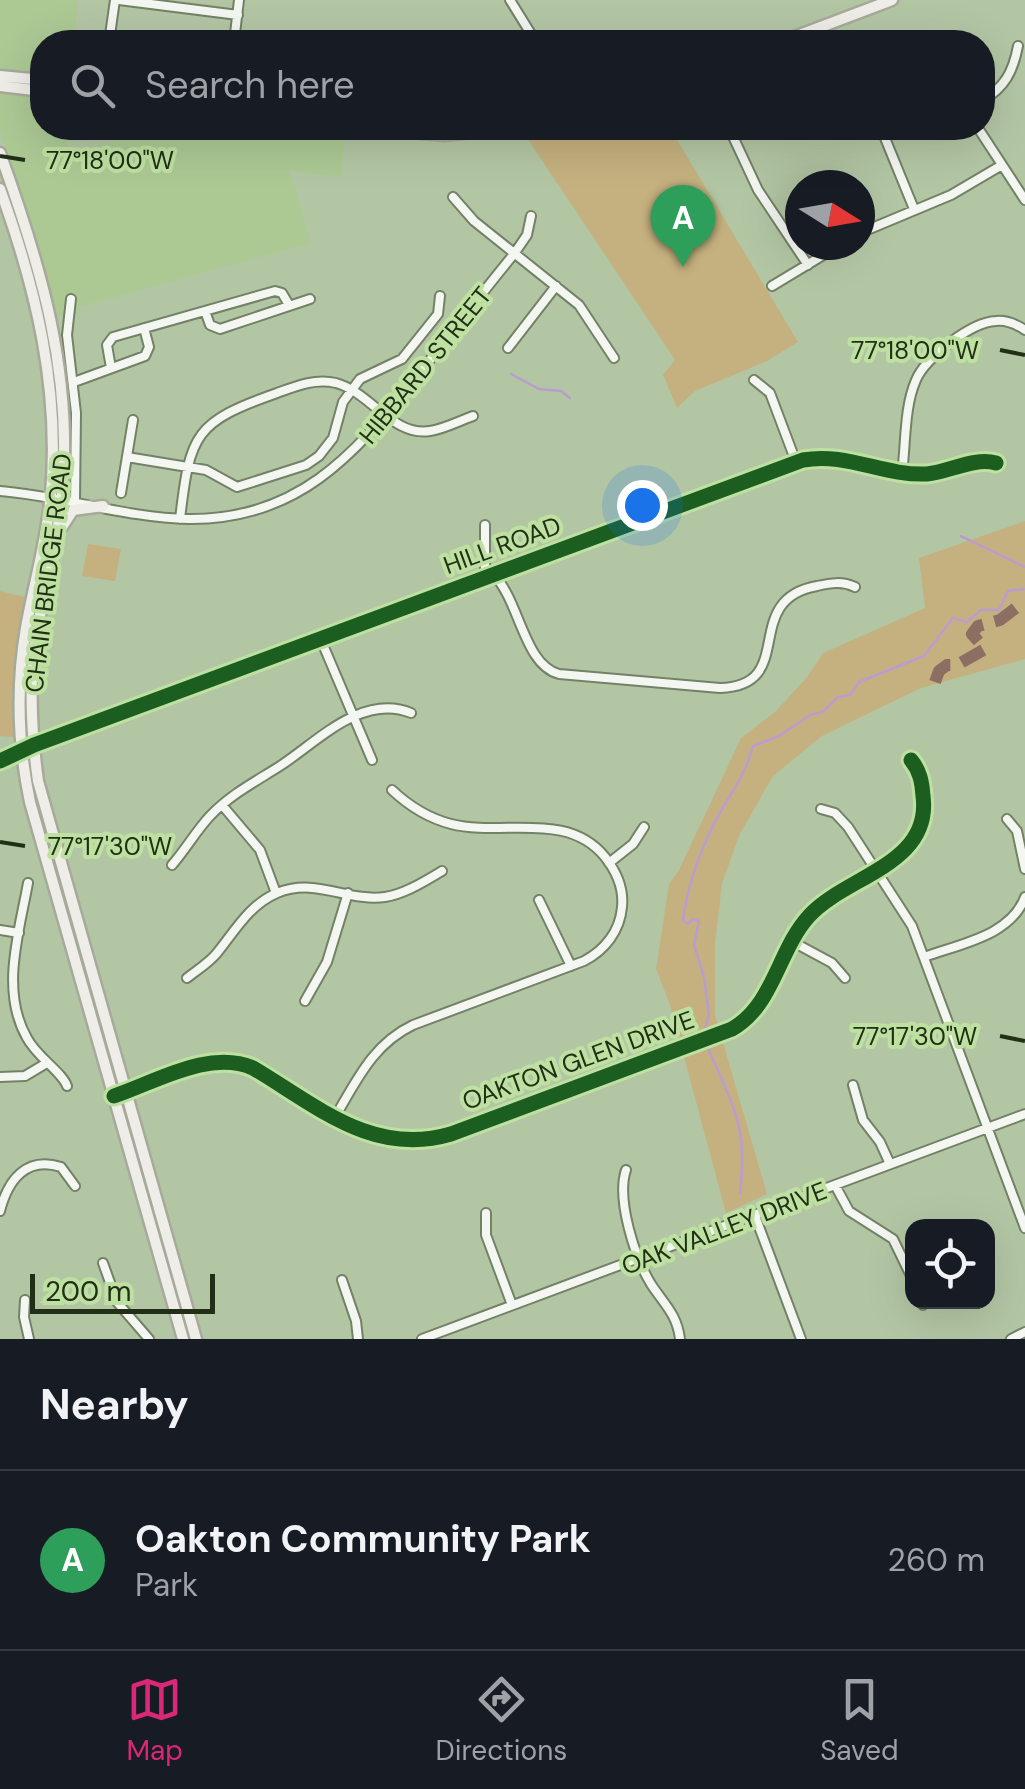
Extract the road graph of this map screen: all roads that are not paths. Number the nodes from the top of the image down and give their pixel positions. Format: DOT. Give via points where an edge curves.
graph roads {
  1 [pos="117,0"];
  2 [pos="240,0"];
  3 [pos="510,0"];
  4 [pos="892,0"];
  5 [pos="170,3"];
  6 [pos="238,16"];
  7 [pos="112,30"];
  8 [pos="236,30"];
  9 [pos="529,30"];
  10 [pos="812,30"];
  11 [pos="1018,46"];
  12 [pos="0,76"];
  13 [pos="30,79"];
  14 [pos="3,88"];
  15 [pos="30,90"];
  16 [pos="995,92"];
  17 [pos="734,140"];
  18 [pos="887,140"];
  19 [pos="986,140"];
  20 [pos="0,154"];
  21 [pos="1002,164"];
  22 [pos="0,189"];
  23 [pos="453,197"];
  24 [pos="1025,200"];
  25 [pos="914,209"];
  26 [pos="531,216"];
  27 [pos="875,227"];
  28 [pos="514,254"];
  29 [pos="815,260"];
  30 [pos="808,264"];
  31 [pos="556,286"];
  32 [pos="772,286"];
  33 [pos="440,296"];
  34 [pos="72,299"];
  35 [pos="310,300"];
  36 [pos="289,305"];
  37 [pos="205,311"];
  38 [pos="144,328"];
  39 [pos="1025,330"];
  40 [pos="508,348"];
  41 [pos="614,358"];
  42 [pos="111,368"];
  43 [pos="754,380"];
  44 [pos="68,383"];
  45 [pos="352,390"];
  46 [pos="387,415"];
  47 [pos="473,416"];
  48 [pos="133,420"];
  49 [pos="127,457"];
  50 [pos="796,462"];
  51 [pos="996,463"];
  52 [pos="187,466"];
  53 [pos="902,473"];
  54 [pos="0,490"];
  55 [pos="121,492"];
  56 [pos="62,499"];
  57 [pos="102,506"];
  58 [pos="180,518"];
  59 [pos="485,525"];
  60 [pos="57,536"];
  61 [pos="489,577"];
  62 [pos="855,588"];
  63 [pos="321,640"];
  64 [pos="411,714"];
  65 [pos="353,719"];
  66 [pos="34,744"];
  67 [pos="22,750"];
  68 [pos="372,760"];
  69 [pos="912,760"];
  70 [pos="0,762"];
  71 [pos="392,790"];
  72 [pos="222,805"];
  73 [pos="821,809"];
  74 [pos="1007,819"];
  75 [pos="644,827"];
  76 [pos="609,862"];
  77 [pos="172,865"];
  78 [pos="1025,869"];
  79 [pos="877,870"];
  80 [pos="442,871"];
  81 [pos="28,883"];
  82 [pos="276,894"];
  83 [pos="348,894"];
  84 [pos="1025,897"];
  85 [pos="539,900"];
  86 [pos="0,930"];
  87 [pos="19,933"];
  88 [pos="793,942"];
  89 [pos="924,957"];
  90 [pos="571,966"];
  91 [pos="187,978"];
  92 [pos="846,978"];
  93 [pos="305,1000"];
  94 [pos="45,1064"];
  95 [pos="0,1076"];
  96 [pos="853,1085"];
  97 [pos="68,1086"];
  98 [pos="120,1094"];
  99 [pos="1025,1114"];
  100 [pos="335,1117"];
  101 [pos="987,1128"];
  102 [pos="890,1164"];
  103 [pos="626,1170"];
  104 [pos="835,1184"];
  105 [pos="75,1186"];
  106 [pos="0,1211"];
  107 [pos="486,1213"];
  108 [pos="755,1216"];
  109 [pos="1025,1228"];
  110 [pos="641,1259"];
  111 [pos="103,1263"];
  112 [pos="905,1263"];
  113 [pos="342,1280"];
  114 [pos="25,1300"];
  115 [pos="512,1305"];
  116 [pos="1025,1332"];
  117 [pos="29,1339"];
  118 [pos="148,1339"];
  119 [pos="183,1339"];
  120 [pos="196,1339"];
  121 [pos="358,1339"];
  122 [pos="422,1339"];
  123 [pos="680,1339"];
  124 [pos="801,1339"];
  125 [pos="1011,1339"];
  1 -- 5 [label="street"];
  1 -- 7 [label="street"];
  2 -- 6 [label="street"];
  3 -- 9 [label="street"];
  4 -- 10 [label="main road"];
  5 -- 6 [label="street"];
  6 -- 8 [label="street"];
  11 -- 16 [label="street" via="1013,69"];
  12 -- 13 [label="main road"];
  14 -- 15 [label="main road"];
  17 -- 30 [label="street" via="752,180"];
  18 -- 25 [label="street"];
  19 -- 21 [label="street"];
  20 -- 44 [label="main road, CHAIN BRIDGE ROAD" via="38,264"];
  21 -- 24 [label="street"];
  21 -- 25 [label="street"];
  22 -- 56 [label="main road, CHAIN BRIDGE ROAD" via="46,352"];
  23 -- 28 [label="street"];
  25 -- 27 [label="street"];
  26 -- 28 [label="street, HIBBARD STREET"];
  28 -- 31 [label="street"];
  28 -- 46 [label="street, HIBBARD STREET"];
  29 -- 30 [label="street"];
  30 -- 32 [label="street"];
  31 -- 40 [label="street"];
  31 -- 41 [label="street" via="587,315"];
  33 -- 45 [label="street" via="438,314 402,359 366,374"];
  34 -- 44 [label="street"];
  35 -- 36 [label="street"];
  36 -- 37 [label="street" via="275,291"];
  36 -- 37 [label="street" via="220,328 210,325"];
  37 -- 38 [label="street"];
  38 -- 42 [label="street" via="109,340"];
  38 -- 42 [label="street" via="148,353"];
  39 -- 53 [label="street" via="988,322 927,362 912,389"];
  42 -- 44 [label="street"];
  43 -- 50 [label="street" via="770,393"];
  44 -- 56 [label="main road, CHAIN BRIDGE ROAD"];
  45 -- 46 [label="street"];
  45 -- 52 [label="street" via="311,382 230,410 200,434"];
  45 -- 52 [label="street" via="330,444 306,465 243,487"];
  46 -- 47 [label="street" via="422,432"];
  46 -- 58 [label="street, HIBBARD STREET" via="346,460 293,494 231,515"];
  48 -- 49 [label="street"];
  49 -- 52 [label="street"];
  49 -- 55 [label="street"];
  50 -- 53 [label="street, HILL ROAD" via="843,458"];
  50 -- 61 [label="street, HILL ROAD"];
  51 -- 53 [label="street, HILL ROAD"];
  52 -- 58 [label="street"];
  54 -- 56 [label="street, HIBBARD STREET"];
  56 -- 57 [label="street, HIBBARD STREET"];
  56 -- 60 [label="main road, CHAIN BRIDGE ROAD"];
  56 -- 67 [label="main road, CHAIN BRIDGE ROAD" via="23,648"];
  57 -- 58 [label="street, HIBBARD STREET"];
  57 -- 60 [label="main road" via="73,510"];
  59 -- 61 [label="street"];
  60 -- 66 [label="main road, CHAIN BRIDGE ROAD" via="34,651"];
  61 -- 62 [label="street" via="510,596 547,670 734,687 761,668 774,613 788,596 836,582"];
  61 -- 63 [label="street, HILL ROAD"];
  63 -- 65 [label="street"];
  63 -- 66 [label="street, HILL ROAD"];
  64 -- 65 [label="street" via="387,708"];
  65 -- 68 [label="street"];
  65 -- 72 [label="street" via="316,737"];
  66 -- 67 [label="street, HILL ROAD"];
  66 -- 98 [label="main road, CHAIN BRIDGE ROAD" via="39,786"];
  67 -- 70 [label="street, HILL ROAD"];
  67 -- 98 [label="main road, CHAIN BRIDGE ROAD" via="30,802"];
  69 -- 79 [label="street, OAKTON GLEN DRIVE" via="920,776 922,823 907,849"];
  71 -- 76 [label="street" via="427,816 454,825 568,831"];
  72 -- 77 [label="street"];
  72 -- 82 [label="street" via="260,850"];
  73 -- 79 [label="street" via="840,817"];
  74 -- 78 [label="street"];
  75 -- 76 [label="street"];
  76 -- 90 [label="street" via="622,900 617,928 599,952"];
  79 -- 88 [label="street, OAKTON GLEN DRIVE" via="816,910"];
  79 -- 89 [label="street"];
  80 -- 83 [label="street" via="385,897"];
  81 -- 87 [label="street"];
  82 -- 83 [label="street" via="306,886"];
  82 -- 91 [label="street" via="242,919 214,957"];
  83 -- 93 [label="street" via="327,962"];
  84 -- 89 [label="street" via="1006,924"];
  85 -- 90 [label="street"];
  86 -- 87 [label="street"];
  87 -- 94 [label="street" via="14,1003 24,1034"];
  88 -- 92 [label="street" via="836,965"];
  88 -- 100 [label="street, OAKTON GLEN DRIVE" via="758,1008 732,1029 435,1138 386,1139"];
  89 -- 101 [label="street"];
  90 -- 100 [label="street" via="401,1030 373,1054"];
  94 -- 95 [label="street" via="25,1076"];
  94 -- 97 [label="street"];
  96 -- 102 [label="street" via="863,1120"];
  98 -- 100 [label="street, OAKTON GLEN DRIVE" via="230,1061"];
  98 -- 119 [label="main road, CHAIN BRIDGE ROAD"];
  98 -- 120 [label="main road, CHAIN BRIDGE ROAD"];
  99 -- 101 [label="street, OAK VALLEY DRIVE"];
  101 -- 102 [label="street, OAK VALLEY DRIVE"];
  101 -- 109 [label="street"];
  102 -- 104 [label="street, OAK VALLEY DRIVE"];
  103 -- 110 [label="street" via="621,1196"];
  104 -- 108 [label="street, OAK VALLEY DRIVE"];
  104 -- 112 [label="street" via="849,1212 893,1238"];
  105 -- 106 [label="street" via="61,1166 32,1166 12,1180"];
  107 -- 115 [label="street" via="486,1235"];
  108 -- 110 [label="street, OAK VALLEY DRIVE"];
  108 -- 124 [label="street"];
  110 -- 115 [label="street, OAK VALLEY DRIVE"];
  110 -- 123 [label="street" via="673,1312"];
  111 -- 118 [label="street" via="117,1302"];
  113 -- 121 [label="street"];
  114 -- 117 [label="street"];
  115 -- 122 [label="street, OAK VALLEY DRIVE"];
  116 -- 125 [label="street"];
}
